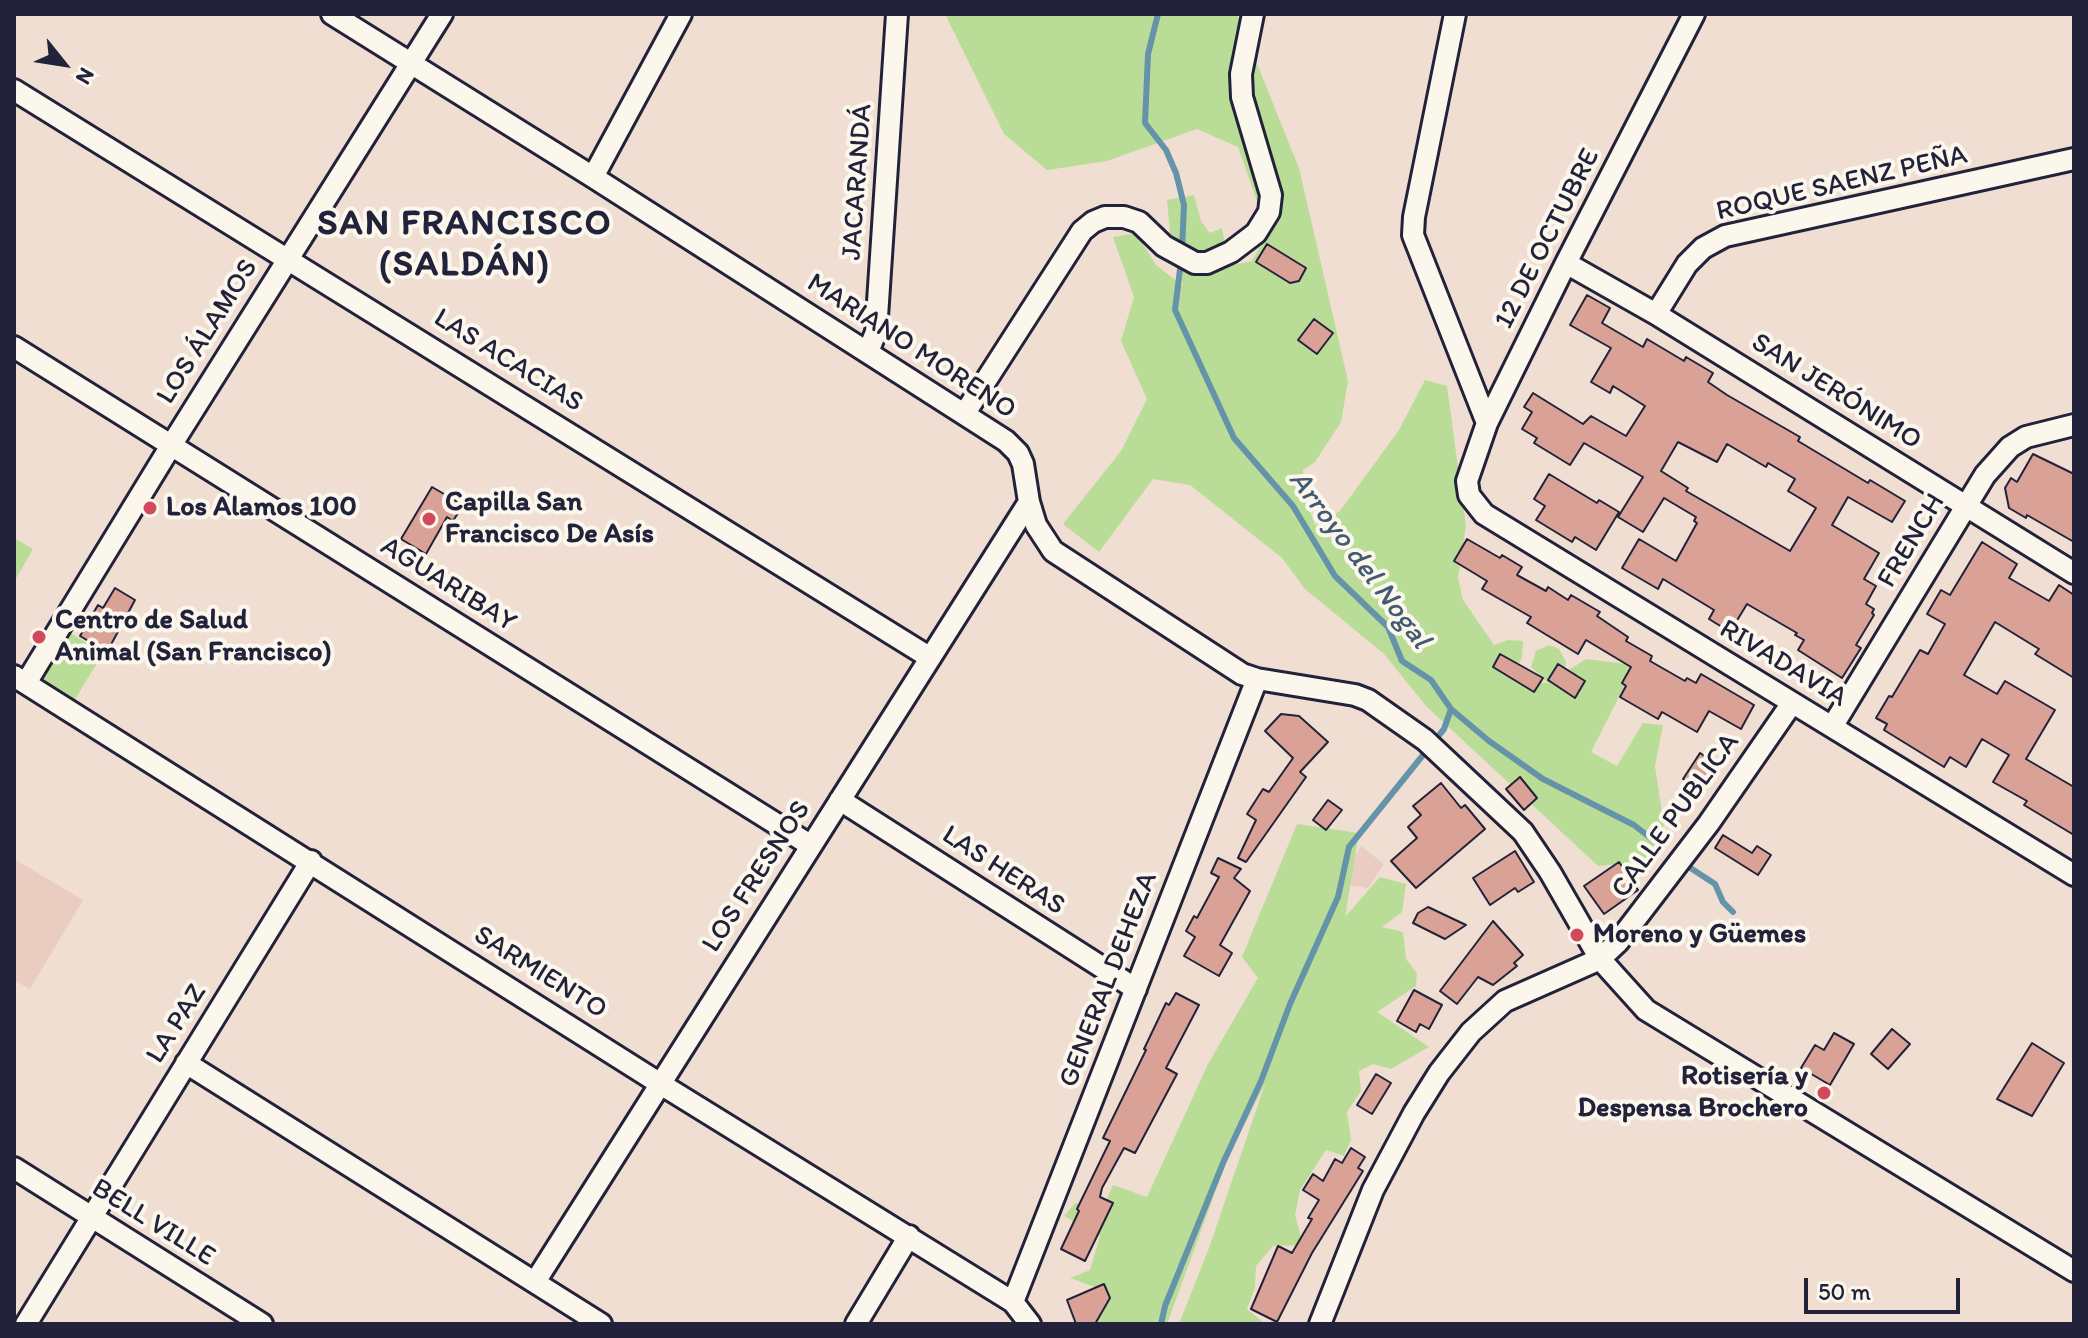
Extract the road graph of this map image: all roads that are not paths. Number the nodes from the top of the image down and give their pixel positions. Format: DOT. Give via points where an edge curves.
graph roads {
  1 [pos="332,14"];
  2 [pos="442,14"];
  3 [pos="681,14"];
  4 [pos="897,14"];
  5 [pos="1253,14"];
  6 [pos="1455,14"];
  7 [pos="1694,14"];
  8 [pos="412,64"];
  9 [pos="14,90"];
  10 [pos="2074,159"];
  11 [pos="593,177"];
  12 [pos="288,258"];
  13 [pos="1566,263"];
  14 [pos="1656,314"];
  15 [pos="14,347"];
  16 [pos="868,352"];
  17 [pos="965,413"];
  18 [pos="1487,423"];
  19 [pos="2074,425"];
  20 [pos="172,444"];
  21 [pos="1469,495"];
  22 [pos="1029,502"];
  23 [pos="1967,505"];
  24 [pos="2074,573"];
  25 [pos="929,657"];
  26 [pos="20,679"];
  27 [pos="1257,679"];
  28 [pos="1792,703"];
  29 [pos="1832,727"];
  30 [pos="840,800"];
  31 [pos="810,845"];
  32 [pos="311,861"];
  33 [pos="2074,875"];
  34 [pos="1600,959"];
  35 [pos="1136,989"];
  36 [pos="186,1063"];
  37 [pos="659,1083"];
  38 [pos="14,1168"];
  39 [pos="92,1218"];
  40 [pos="909,1236"];
  41 [pos="2074,1271"];
  42 [pos="535,1282"];
  43 [pos="1013,1302"];
  44 [pos="26,1324"];
  45 [pos="262,1324"];
  46 [pos="601,1324"];
  47 [pos="856,1324"];
  48 [pos="1030,1324"];
  49 [pos="1320,1324"];
  1 -- 8 [label="street, MARIANO MORENO"];
  2 -- 8 [label="street, LOS ÁLAMOS"];
  3 -- 11 [label="street"];
  4 -- 16 [label="street, JACARANDÁ" via="876,332"];
  5 -- 17 [label="street" via="1241,74 1242,97 1271,195 1269,212 1256,233 1207,263 1181,257 1139,222 1124,217 1093,222 1082,231"];
  6 -- 18 [label="street" via="1413,235"];
  7 -- 13 [label="street, 12 DE OCTUBRE"];
  8 -- 11 [label="street, MARIANO MORENO"];
  8 -- 12 [label="street, LOS ÁLAMOS"];
  9 -- 12 [label="street, LAS ACACIAS"];
  10 -- 14 [label="street, ROQUE SAENZ PEÑA" via="1725,236 1687,264"];
  11 -- 16 [label="street, MARIANO MORENO"];
  12 -- 20 [label="street, LOS ÁLAMOS"];
  12 -- 25 [label="street, LAS ACACIAS"];
  13 -- 14 [label="street, SAN JERÓNIMO"];
  13 -- 18 [label="street, 12 DE OCTUBRE"];
  14 -- 23 [label="street, SAN JERÓNIMO"];
  15 -- 20 [label="street, AGUARIBAY"];
  16 -- 17 [label="street, MARIANO MORENO"];
  17 -- 22 [label="street, MARIANO MORENO" via="1018,453"];
  18 -- 21 [label="street, 12 DE OCTUBRE" via="1467,481"];
  19 -- 23 [label="street, FRENCH" via="2026,437 2010,447"];
  20 -- 26 [label="street, LOS ÁLAMOS"];
  20 -- 31 [label="street, AGUARIBAY"];
  21 -- 28 [label="street, RIVADAVIA" via="1484,514"];
  22 -- 25 [label="street, LOS FRESNOS"];
  22 -- 27 [label="street, MARIANO MORENO" via="1053,551"];
  23 -- 24 [label="street, SAN JERÓNIMO"];
  23 -- 29 [label="street, FRENCH"];
  25 -- 30 [label="street, LOS FRESNOS"];
  26 -- 32 [label="street, SARMIENTO"];
  27 -- 34 [label="street, MARIANO MORENO" via="1355,695 1432,746 1523,832"];
  27 -- 35 [label="street, GENERAL DEHEZA"];
  28 -- 29 [label="street, RIVADAVIA"];
  28 -- 34 [label="street, CALLE PUBLICA" via="1709,823"];
  29 -- 33 [label="street, RIVADAVIA"];
  30 -- 31 [label="street, LOS FRESNOS"];
  30 -- 35 [label="street, LAS HERAS"];
  31 -- 37 [label="street, LOS FRESNOS"];
  32 -- 36 [label="street, LA PAZ"];
  32 -- 37 [label="street, SARMIENTO"];
  34 -- 41 [label="street, MARIANO MORENO" via="1646,1010"];
  34 -- 49 [label="street" via="1505,1001 1471,1032 1439,1073 1373,1190"];
  35 -- 43 [label="street, GENERAL DEHEZA"];
  36 -- 39 [label="street, LA PAZ"];
  36 -- 42 [label="street"];
  37 -- 40 [label="street, SARMIENTO"];
  37 -- 42 [label="street, LOS FRESNOS"];
  38 -- 39 [label="street, BELL VILLE"];
  39 -- 44 [label="street, LA PAZ"];
  39 -- 45 [label="street, BELL VILLE"];
  40 -- 43 [label="street, SARMIENTO"];
  40 -- 47 [label="street"];
  42 -- 46 [label="street"];
  43 -- 48 [label="street, SARMIENTO"];
}
